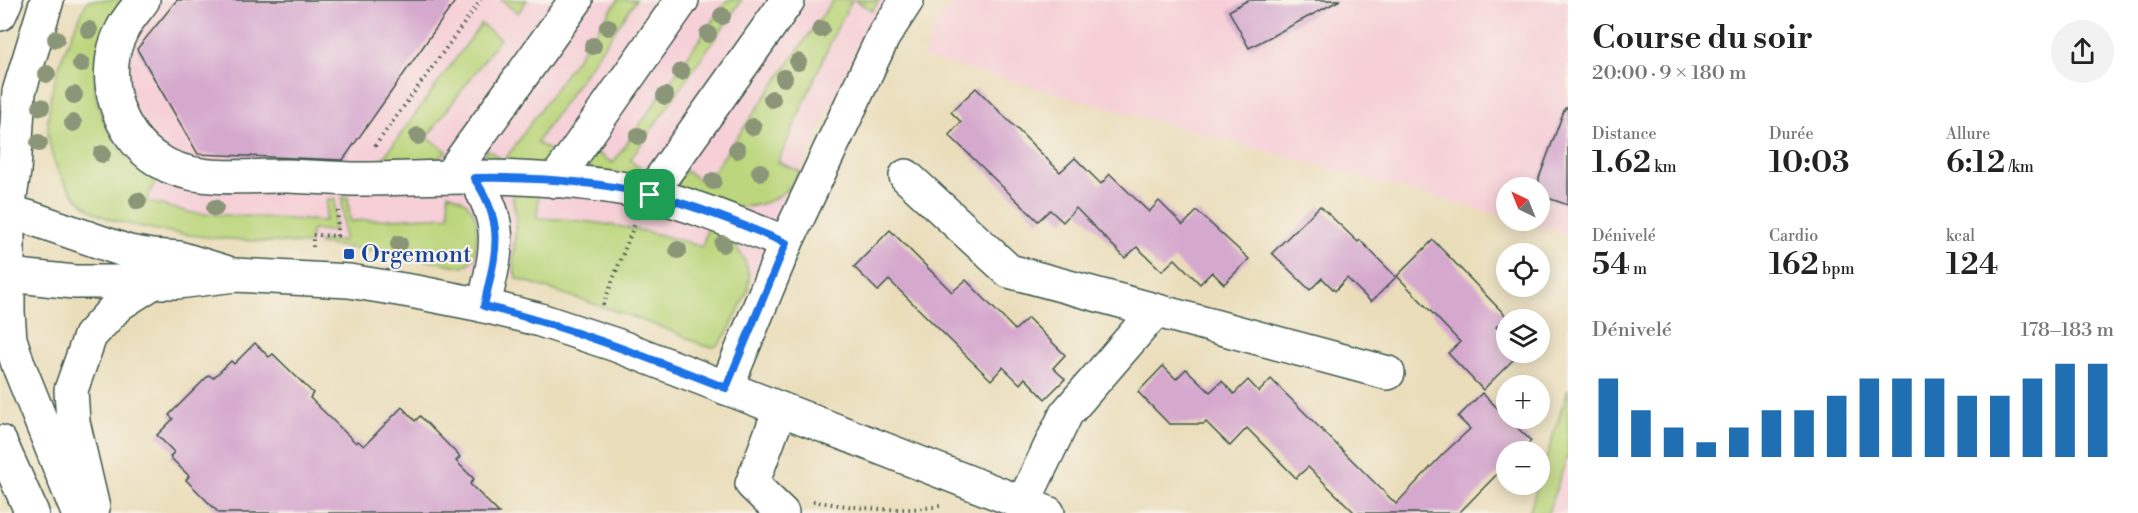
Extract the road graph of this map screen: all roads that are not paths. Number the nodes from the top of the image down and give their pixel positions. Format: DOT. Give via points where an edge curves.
graph roads {
  1 [pos="6,0"];
  2 [pos="47,0"];
  3 [pos="143,0"];
  4 [pos="576,0"];
  5 [pos="682,0"];
  6 [pos="788,0"];
  7 [pos="907,0"];
  8 [pos="0,14"];
  9 [pos="906,176"];
  10 [pos="462,178"];
  11 [pos="555,181"];
  12 [pos="647,194"];
  13 [pos="4,210"];
  14 [pos="786,243"];
  15 [pos="4,274"];
  16 [pos="235,275"];
  17 [pos="152,283"];
  18 [pos="484,306"];
  19 [pos="1155,311"];
  20 [pos="1388,373"];
  21 [pos="726,388"];
  22 [pos="780,410"];
  23 [pos="0,442"];
  24 [pos="775,506"];
  25 [pos="1035,508"];
  26 [pos="32,513"];
  27 [pos="78,513"];
  28 [pos="94,513"];
  1 -- 8 [label="street"];
  2 -- 13 [label="street" via="19,92 14,171"];
  3 -- 10 [label="street" via="122,30 115,49 113,89 126,127 147,152 168,165 209,177"];
  4 -- 10 [label="street"];
  5 -- 11 [label="street"];
  6 -- 12 [label="street"];
  7 -- 14 [label="street" via="882,36"];
  9 -- 19 [label="street" via="1009,271"];
  10 -- 11 [label="street"];
  10 -- 18 [label="street" via="484,193 496,226"];
  11 -- 12 [label="street"];
  12 -- 14 [label="street" via="723,217"];
  13 -- 15 [label="street"];
  13 -- 16 [label="street" via="129,252 179,258"];
  14 -- 21 [label="street"];
  15 -- 17 [label="street" via="74,282"];
  15 -- 27 [label="street" via="10,339"];
  16 -- 17 [label="street"];
  16 -- 18 [label="street" via="349,281"];
  17 -- 28 [label="street" via="119,304 90,336 71,390 73,422"];
  18 -- 21 [label="street" via="616,345"];
  19 -- 20 [label="street"];
  19 -- 25 [label="street" via="1066,414"];
  21 -- 22 [label="street"];
  22 -- 24 [label="street" via="752,484"];
  22 -- 25 [label="street"];
  23 -- 26 [label="street"];
}
